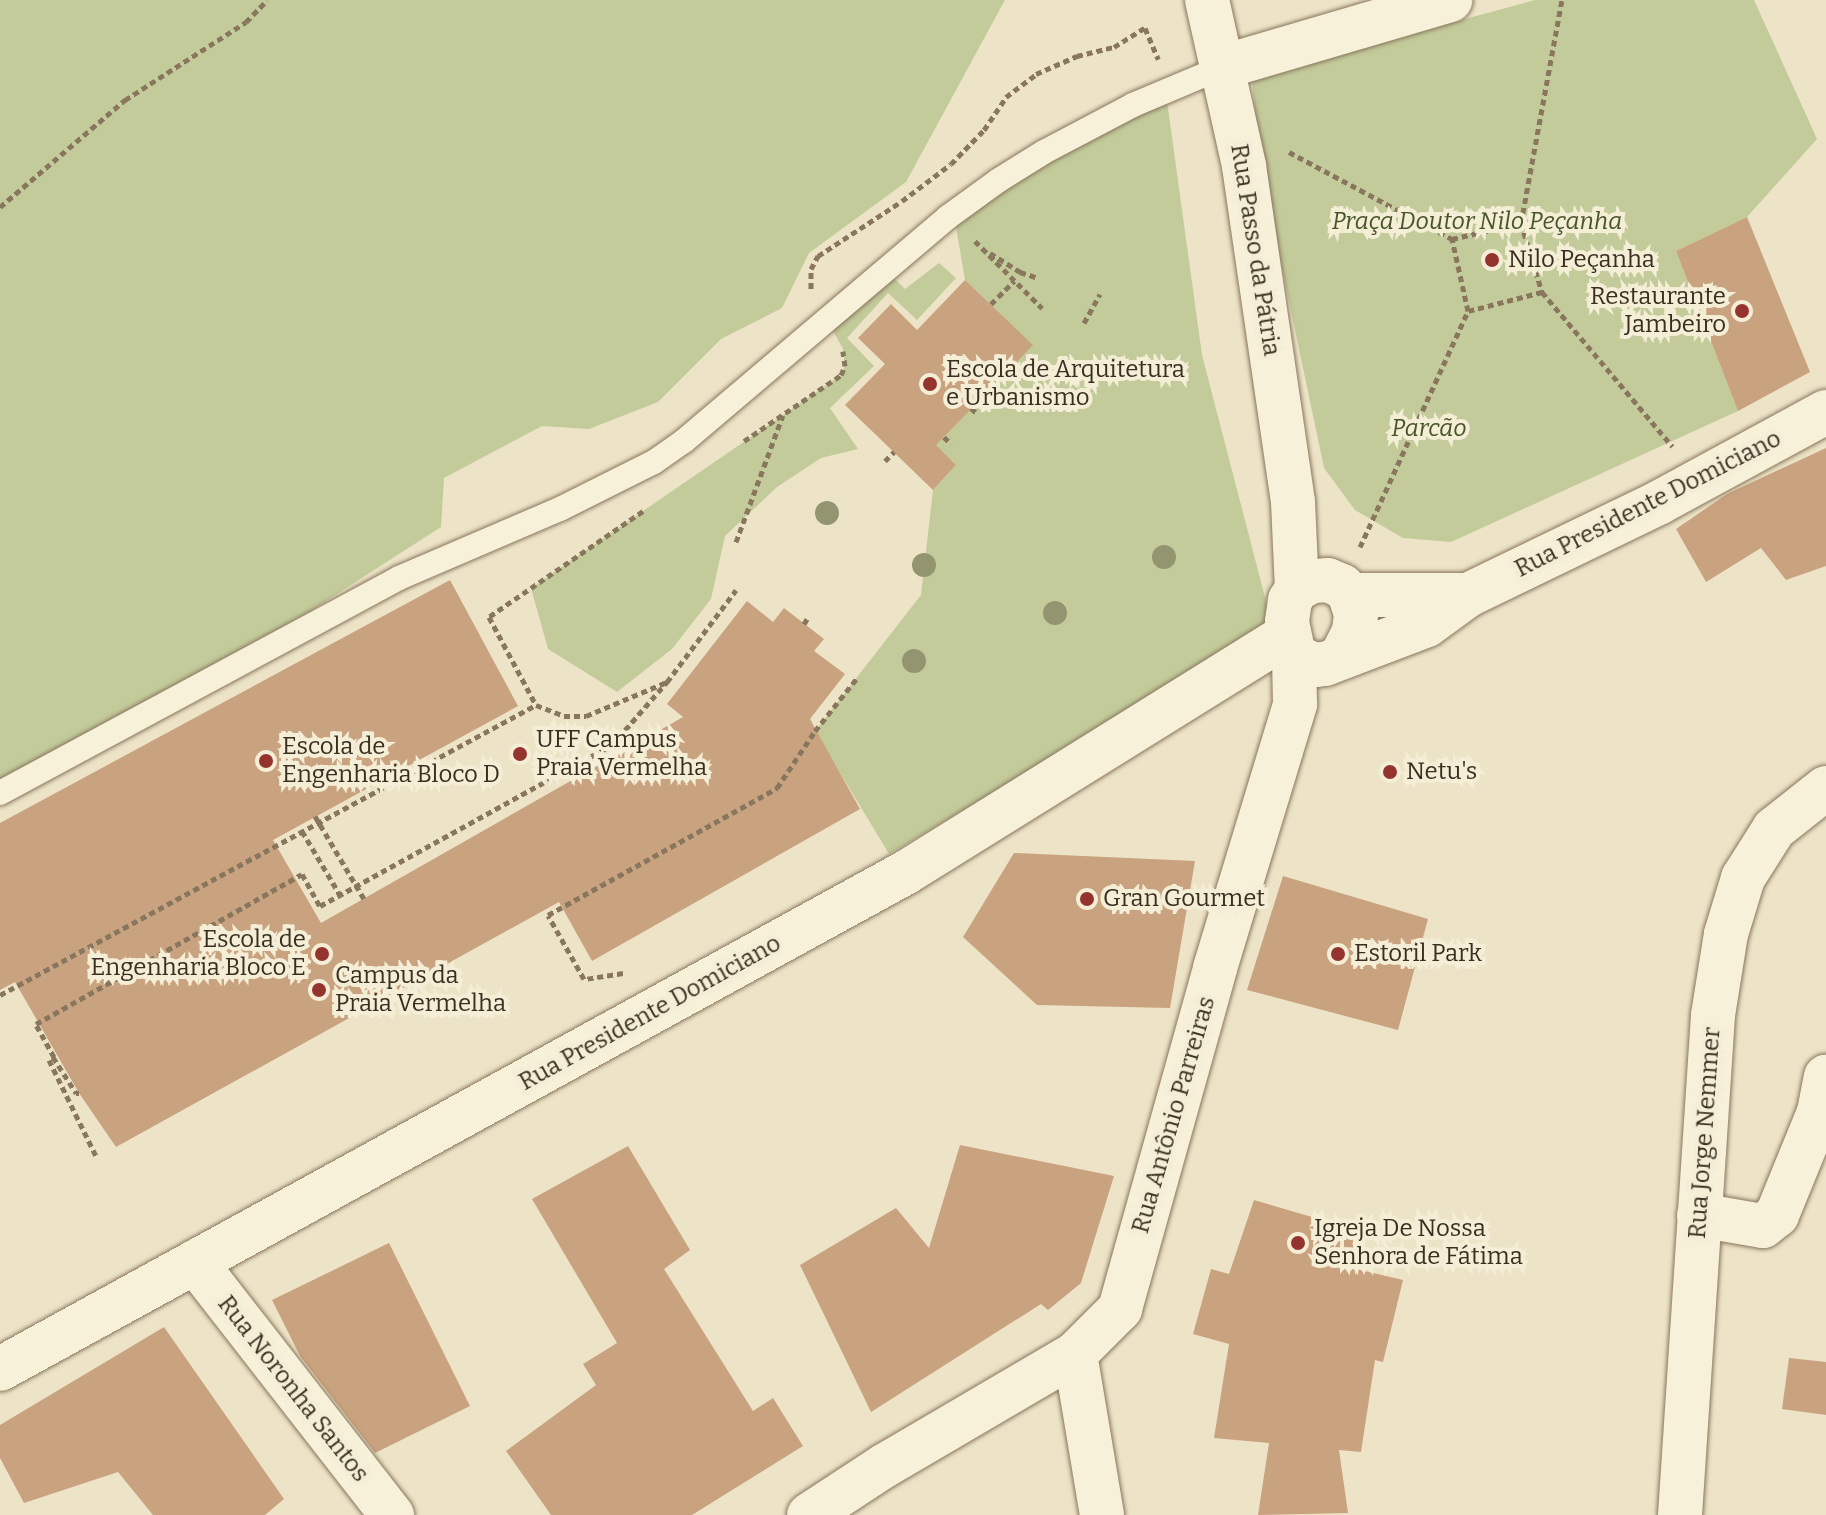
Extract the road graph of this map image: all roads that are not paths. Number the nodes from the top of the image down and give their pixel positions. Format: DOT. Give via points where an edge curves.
graph roads {
  1 [pos="1207,0"];
  2 [pos="1450,0"];
  3 [pos="1223,67"];
  4 [pos="1826,412"];
  5 [pos="1329,588"];
  6 [pos="1468,595"];
  7 [pos="1312,653"];
  8 [pos="1826,788"];
  9 [pos="0,793"];
  10 [pos="1826,1077"];
  11 [pos="1699,1215"];
  12 [pos="195,1262"];
  13 [pos="1075,1354"];
  14 [pos="0,1369"];
  15 [pos="392,1515"];
  16 [pos="809,1515"];
  17 [pos="1102,1515"];
  18 [pos="1680,1515"];
  1 -- 3 [label="street, Rua Passo da Pátria"];
  2 -- 3 [label="street"];
  3 -- 5 [label="street, Rua Passo da Pátria" via="1293,502"];
  3 -- 9 [label="lane" via="1133,105 1044,152 948,217 654,462 399,578"];
  4 -- 6 [label="street, Rua Presidente Domiciano"];
  5 -- 6 [label="street, Rua Presidente Domiciano"];
  5 -- 7 [label="street" via="1287,609"];
  5 -- 7 [label="street, Rua Passo da Pátria" via="1356,614 1354,631"];
  6 -- 7 [label="street, Rua Presidente Domiciano" via="1427,625"];
  7 -- 12 [label="street, Rua Presidente Domiciano"];
  7 -- 13 [label="street, Rua Antônio Parreiras" via="1215,968 1120,1309"];
  8 -- 11 [label="street, Rua Jorge Nemmer" via="1774,829 1743,878 1726,934 1713,1015"];
  10 -- 11 [label="street" via="1819,1112 1777,1215 1763,1226"];
  11 -- 18 [label="street, Rua Jorge Nemmer"];
  12 -- 14 [label="street, Rua Presidente Domiciano"];
  12 -- 15 [label="street, Rua Noronha Santos"];
  13 -- 16 [label="street, Rua Antônio Parreiras"];
  13 -- 17 [label="street"];
}
